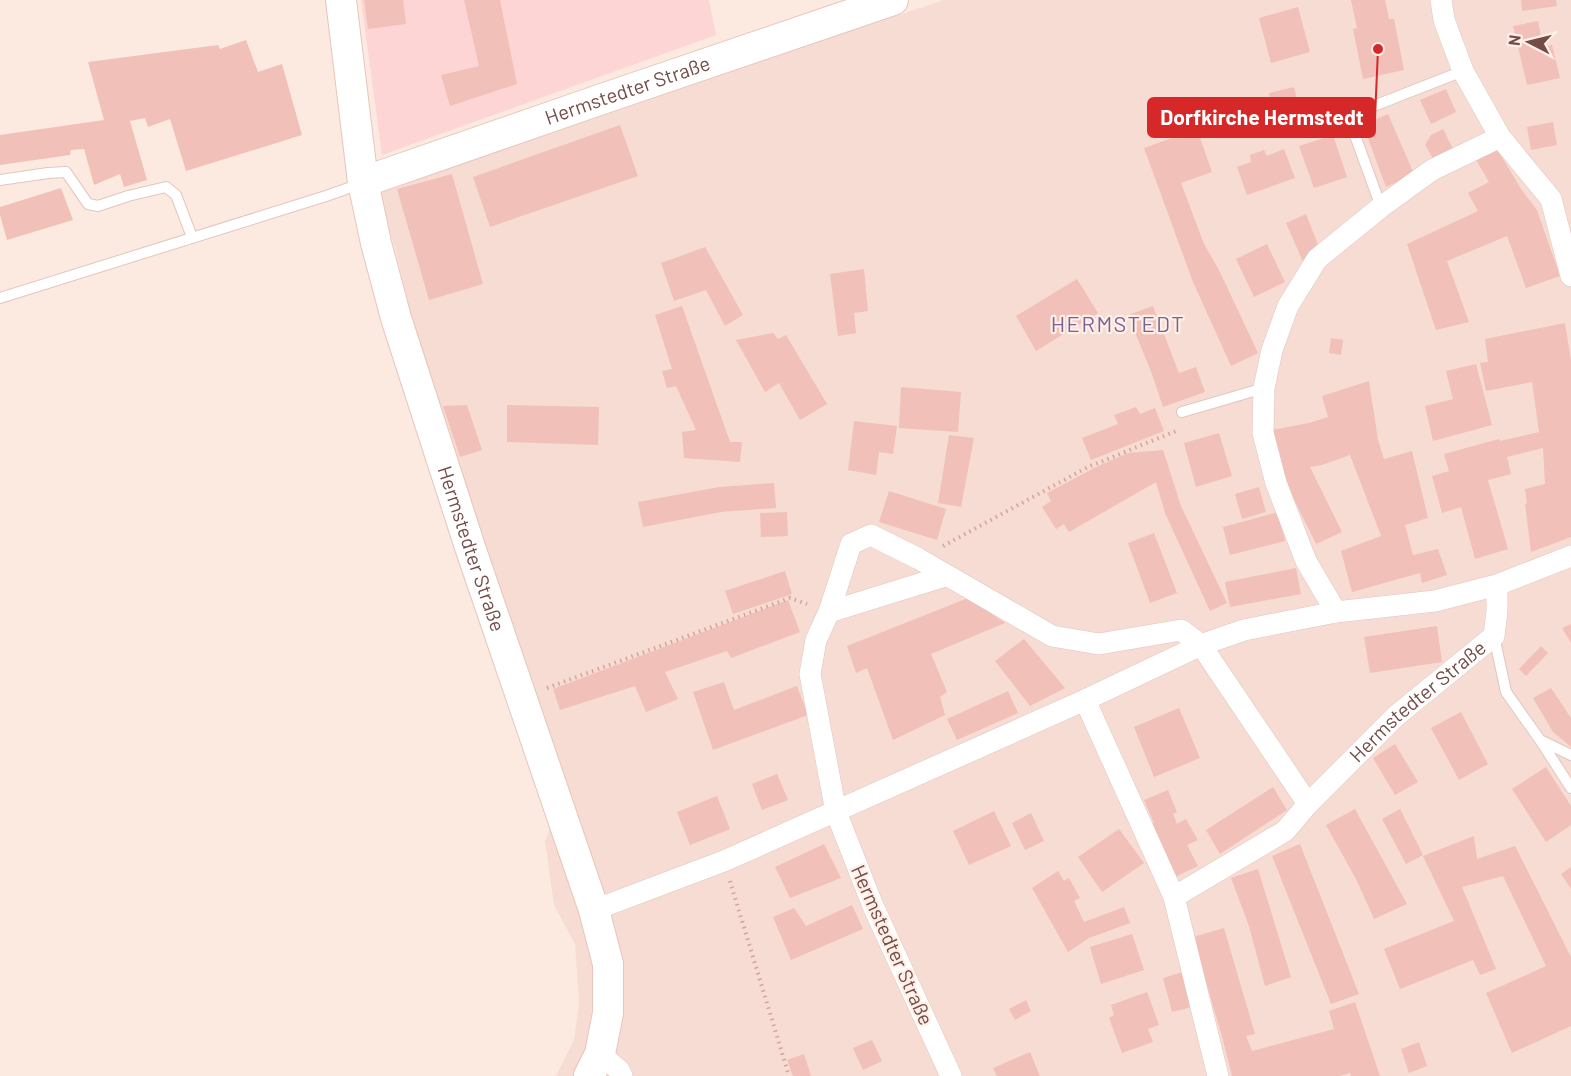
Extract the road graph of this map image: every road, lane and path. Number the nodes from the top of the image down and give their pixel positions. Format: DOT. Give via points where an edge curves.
graph roads {
  1 [pos="341,0"];
  2 [pos="893,0"];
  3 [pos="1441,0"];
  4 [pos="1463,71"];
  5 [pos="1500,137"];
  6 [pos="0,180"];
  7 [pos="363,183"];
  8 [pos="1381,207"];
  9 [pos="192,237"];
  10 [pos="1571,276"];
  11 [pos="0,298"];
  12 [pos="1264,388"];
  13 [pos="1182,412"];
  14 [pos="1571,556"];
  15 [pos="919,559"];
  16 [pos="945,576"];
  17 [pos="1497,585"];
  18 [pos="829,612"];
  19 [pos="1336,612"];
  20 [pos="1494,636"];
  21 [pos="1201,645"];
  22 [pos="520,697"];
  23 [pos="1085,700"];
  24 [pos="1540,740"];
  25 [pos="1571,755"];
  26 [pos="1571,788"];
  27 [pos="1308,804"];
  28 [pos="836,812"];
  29 [pos="724,861"];
  30 [pos="1174,897"];
  31 [pos="594,910"];
  32 [pos="594,1065"];
  33 [pos="622,1076"];
  34 [pos="789,1076"];
  35 [pos="951,1076"];
  36 [pos="1218,1076"];
  1 -- 7 [label="street, Hermstedter Straße"];
  2 -- 7 [label="street, Hermstedter Straße"];
  3 -- 4 [label="street" via="1444,20"];
  4 -- 5 [label="street"];
  4 -- 8 [label="lane" via="1348,116"];
  5 -- 8 [label="street" via="1432,170"];
  5 -- 10 [label="street" via="1551,199"];
  6 -- 9 [label="lane" via="66,172 88,204 98,206 166,187 176,195"];
  7 -- 9 [label="lane"];
  7 -- 22 [label="street, Hermstedter Straße" via="396,318"];
  8 -- 12 [label="street" via="1317,259 1288,306"];
  9 -- 11 [label="lane"];
  12 -- 13 [label="lane"];
  12 -- 19 [label="street" via="1263,434 1275,483 1306,561"];
  13 -- 15 [label="path" via="1176,431 1088,467"];
  14 -- 17 [label="street"];
  15 -- 16 [label="street, Hermstedter Straße"];
  15 -- 18 [label="street, Hermstedter Straße" via="871,535 851,544"];
  16 -- 18 [label="street"];
  16 -- 21 [label="street, Hermstedter Straße" via="1052,636 1100,644 1181,630"];
  17 -- 19 [label="street" via="1435,601"];
  17 -- 20 [label="street, Hermstedter Straße"];
  18 -- 22 [label="path" via="790,598"];
  18 -- 28 [label="street, Hermstedter Straße" via="816,640 810,674"];
  19 -- 21 [label="street" via="1244,630"];
  20 -- 24 [label="lane" via="1506,692"];
  20 -- 27 [label="street, Hermstedter Straße" via="1396,716"];
  21 -- 23 [label="street"];
  21 -- 27 [label="street, Hermstedter Straße"];
  22 -- 31 [label="street, Hermstedter Straße"];
  23 -- 28 [label="street"];
  23 -- 30 [label="street"];
  24 -- 25 [label="lane"];
  24 -- 26 [label="lane"];
  27 -- 30 [label="street, Hermstedter Straße" via="1285,831"];
  28 -- 29 [label="street"];
  28 -- 35 [label="street, Hermstedter Straße" via="873,906"];
  29 -- 31 [label="street"];
  29 -- 34 [label="path"];
  30 -- 36 [label="street"];
  31 -- 32 [label="street, Hermstedter Straße" via="608,964 608,1014"];
  32 -- 33 [label="street, Hermstedter Straße" via="619,1070"];
}
